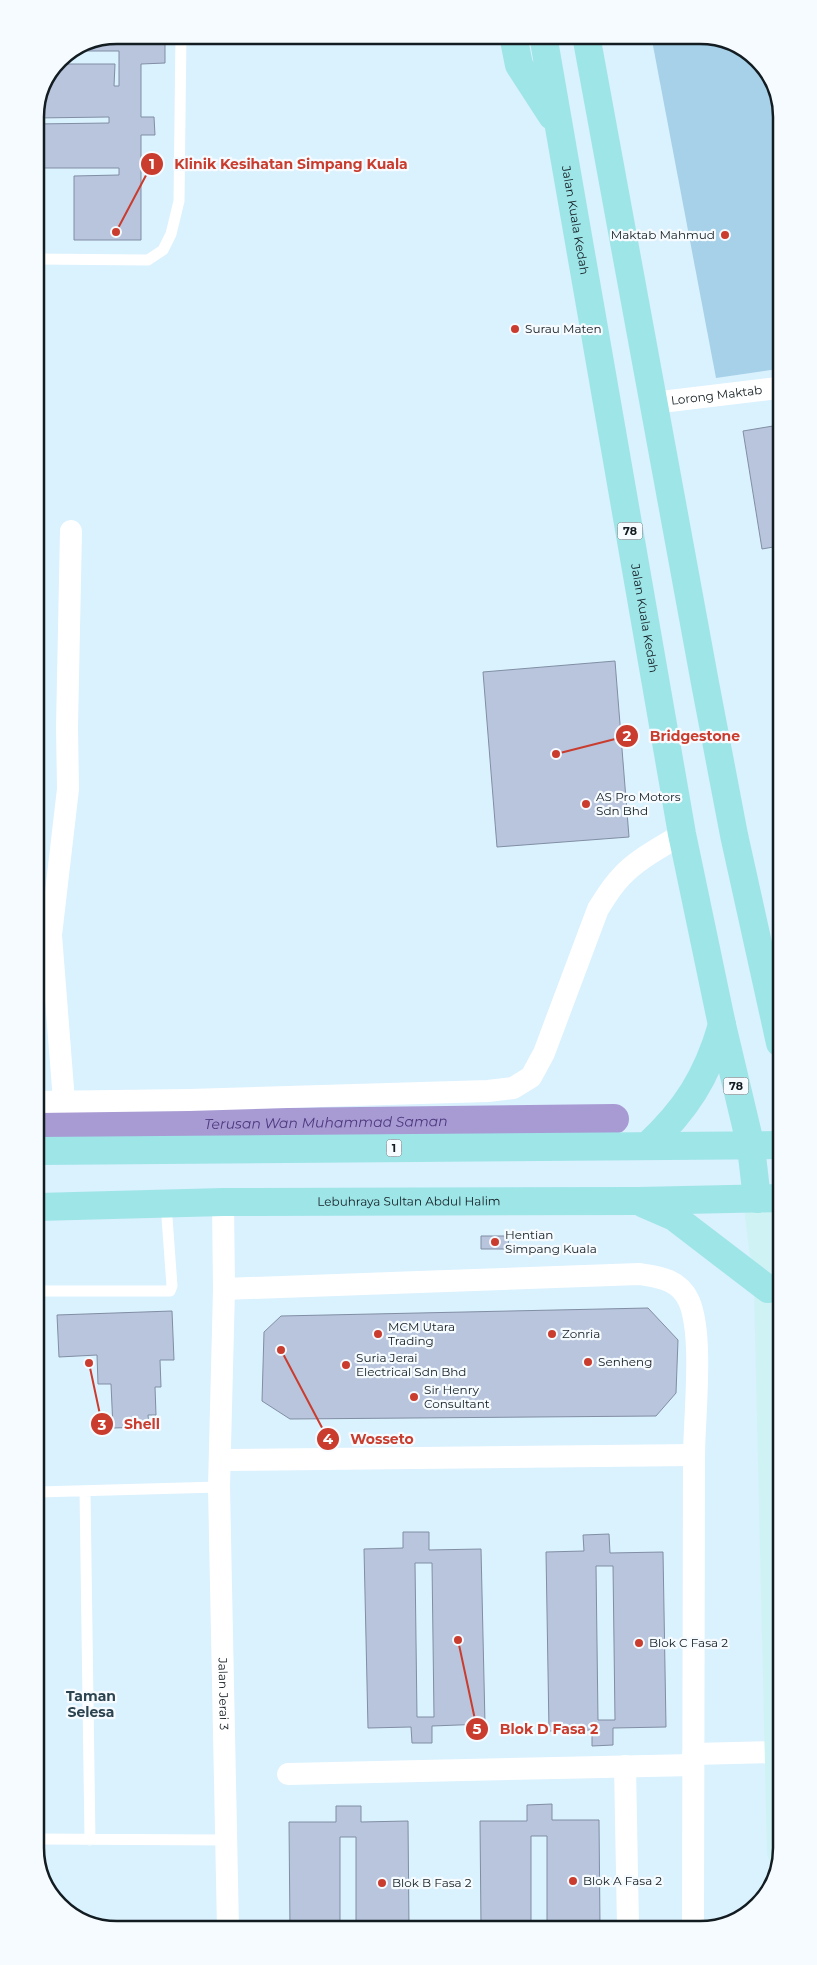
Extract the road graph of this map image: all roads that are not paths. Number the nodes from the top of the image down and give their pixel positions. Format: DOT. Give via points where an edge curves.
graph roads {
  1 [pos="181,44"];
  2 [pos="515,44"];
  3 [pos="545,44"];
  4 [pos="588,44"];
  5 [pos="560,128"];
  6 [pos="44,259"];
  7 [pos="773,389"];
  8 [pos="653,403"];
  9 [pos="71,531"];
  10 [pos="682,834"];
  11 [pos="773,1011"];
  12 [pos="722,1025"];
  13 [pos="64,1101"];
  14 [pos="44,1102"];
  15 [pos="773,1145"];
  16 [pos="647,1146"];
  17 [pos="751,1147"];
  18 [pos="44,1151"];
  19 [pos="769,1198"];
  20 [pos="638,1201"];
  21 [pos="223,1202"];
  22 [pos="166,1204"];
  23 [pos="44,1207"];
  24 [pos="224,1289"];
  25 [pos="768,1289"];
  26 [pos="44,1291"];
  27 [pos="694,1455"];
  28 [pos="221,1460"];
  29 [pos="773,1482"];
  30 [pos="219,1487"];
  31 [pos="85,1491"];
  32 [pos="44,1492"];
  33 [pos="773,1753"];
  34 [pos="693,1759"];
  35 [pos="624,1766"];
  36 [pos="288,1774"];
  37 [pos="44,1839"];
  38 [pos="90,1840"];
  39 [pos="226,1840"];
  40 [pos="228,1921"];
  41 [pos="628,1921"];
  42 [pos="693,1921"];
  1 -- 6 [label="lane" via="180,201 163,250 148,260"];
  2 -- 5 [label="main road" via="519,65"];
  3 -- 5 [label="main road, Jalan Kuala Kedah / 78"];
  4 -- 8 [label="main road"];
  5 -- 10 [label="main road, Jalan Kuala Kedah / 78"];
  7 -- 8 [label="street, Lorong Maktab"];
  8 -- 11 [label="main road" via="730,816"];
  9 -- 13 [label="street" via="66,727 68,789 51,935"];
  10 -- 12 [label="main road, Jalan Kuala Kedah / 78"];
  10 -- 13 [label="street" via="622,875 598,909 544,1053 531,1077 513,1088 199,1100"];
  12 -- 16 [label="main road" via="714,1054 687,1104"];
  12 -- 17 [label="main road, Jalan Kuala Kedah / 78"];
  13 -- 14 [label="street"];
  15 -- 17 [label="main road, 1"];
  16 -- 17 [label="main road, 1"];
  16 -- 18 [label="main road, 1"];
  17 -- 19 [label="main road, Jalan Kuala Kedah / 78"];
  19 -- 20 [label="main road, Lebuhraya Sultan Abdul Halim"];
  19 -- 25 [label="main road"];
  20 -- 21 [label="main road, Lebuhraya Sultan Abdul Halim"];
  20 -- 25 [label="main road" via="674,1217"];
  21 -- 22 [label="main road, Lebuhraya Sultan Abdul Halim"];
  21 -- 24 [label="street, Jalan Jerai 3"];
  22 -- 23 [label="main road, Lebuhraya Sultan Abdul Halim"];
  22 -- 26 [label="lane" via="170,1291"];
  24 -- 27 [label="street" via="639,1274 661,1277 681,1288 689,1301 695,1325"];
  24 -- 28 [label="street, Jalan Jerai 3"];
  25 -- 29 [label="main road"];
  27 -- 28 [label="street"];
  27 -- 34 [label="street"];
  28 -- 30 [label="street, Jalan Jerai 3"];
  30 -- 31 [label="lane"];
  30 -- 39 [label="street, Jalan Jerai 3"];
  31 -- 32 [label="lane"];
  31 -- 38 [label="lane"];
  33 -- 34 [label="street"];
  34 -- 35 [label="street"];
  34 -- 42 [label="street"];
  35 -- 36 [label="street"];
  35 -- 41 [label="street"];
  37 -- 38 [label="lane"];
  38 -- 39 [label="lane"];
  39 -- 40 [label="street, Jalan Jerai 3"];
}
